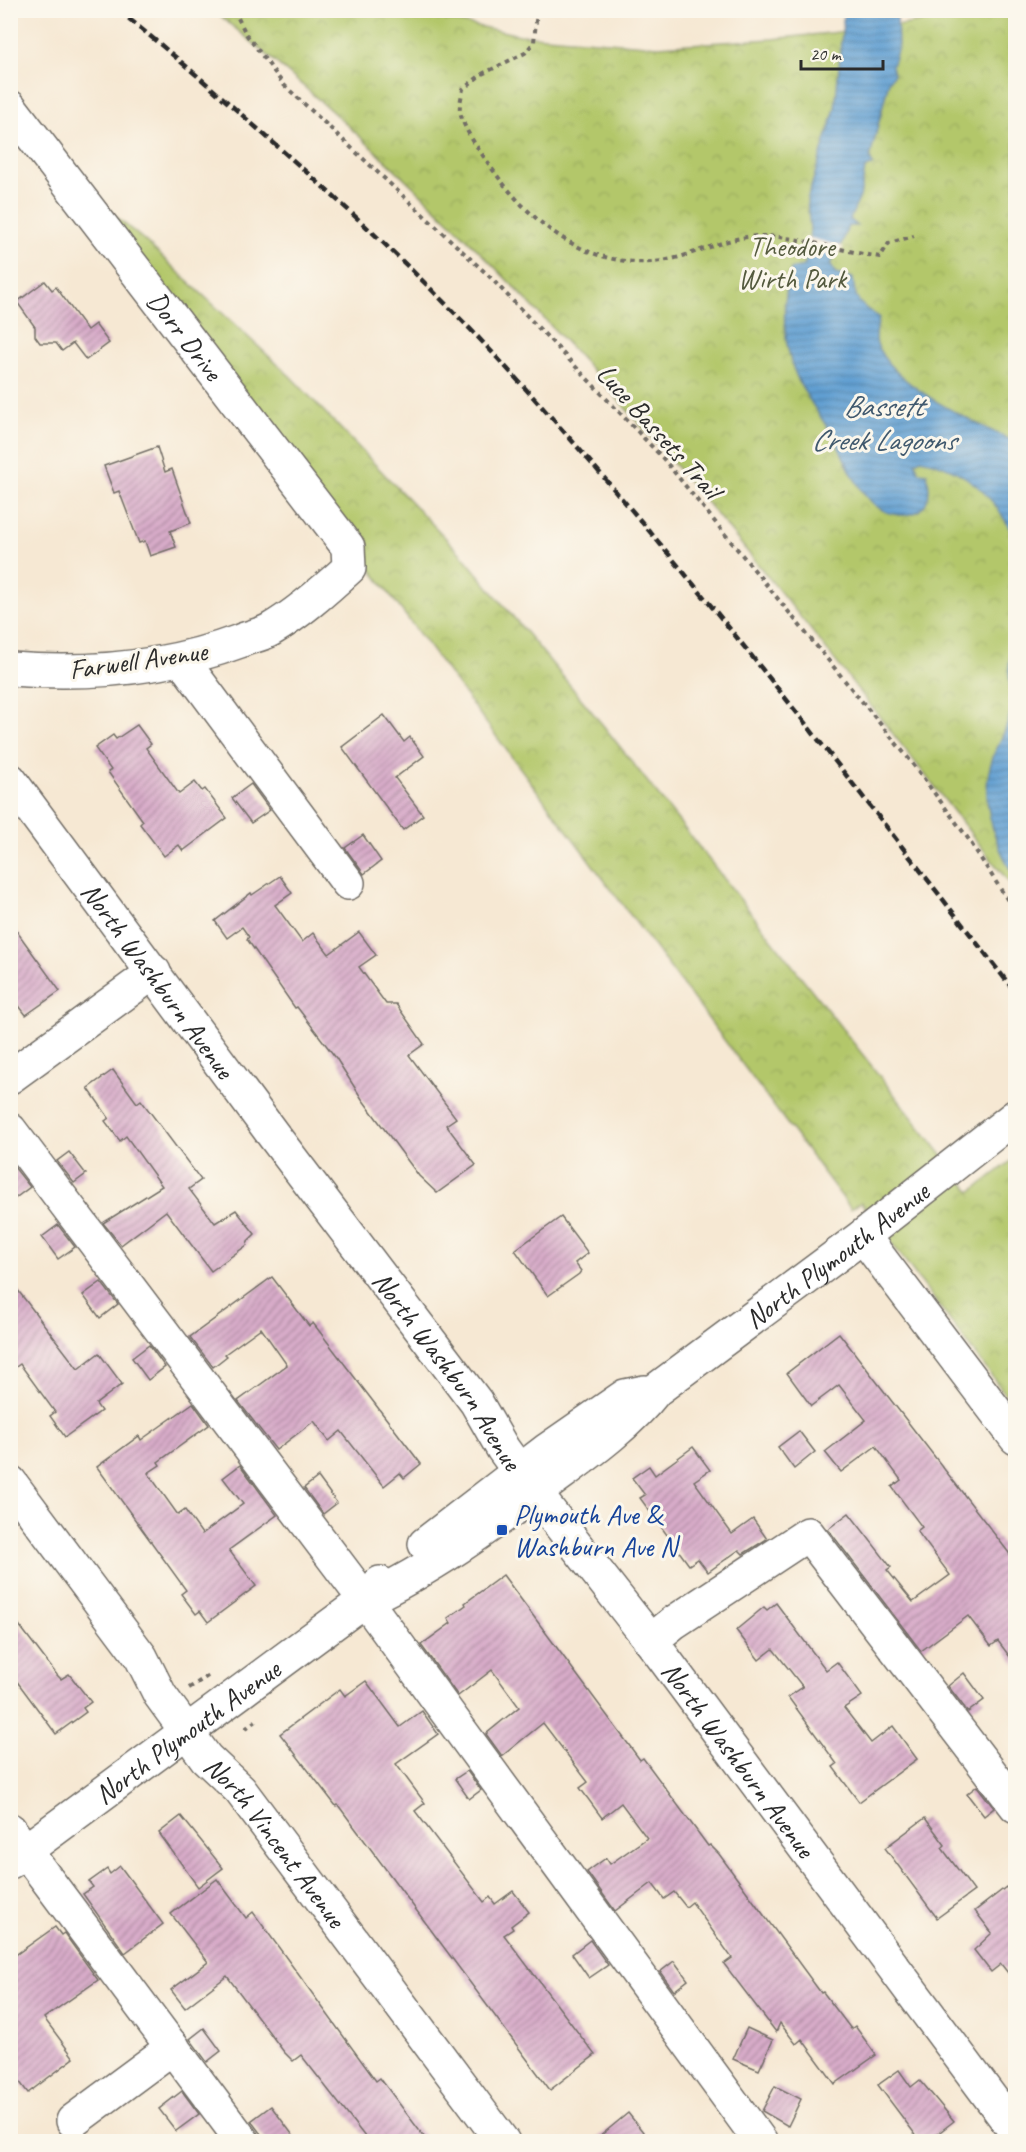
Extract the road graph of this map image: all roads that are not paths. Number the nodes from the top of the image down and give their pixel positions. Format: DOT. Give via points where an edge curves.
graph roads {
  1 [pos="10,107"];
  2 [pos="349,568"];
  3 [pos="182,660"];
  4 [pos="10,669"];
  5 [pos="10,780"];
  6 [pos="348,883"];
  7 [pos="154,972"];
  8 [pos="10,1077"];
  9 [pos="1016,1116"];
  10 [pos="10,1130"];
  11 [pos="863,1236"];
  12 [pos="1016,1438"];
  13 [pos="10,1482"];
  14 [pos="528,1482"];
  15 [pos="365,1600"];
  16 [pos="651,1641"];
  17 [pos="187,1732"];
  18 [pos="1016,1806"];
  19 [pos="16,1848"];
  20 [pos="173,2047"];
  21 [pos="73,2121"];
  22 [pos="1016,2132"];
  23 [pos="243,2142"];
  24 [pos="503,2142"];
  25 [pos="761,2142"];
  1 -- 2 [label="street, Dorr Drive" via="348,547"];
  2 -- 3 [label="street, Farwell Avenue" via="269,630"];
  3 -- 4 [label="street, Farwell Avenue" via="50,672"];
  3 -- 6 [label="street"];
  5 -- 7 [label="street, North Washburn Avenue"];
  7 -- 8 [label="street"];
  7 -- 14 [label="street, North Washburn Avenue" via="476,1402"];
  9 -- 11 [label="street, North Plymouth Avenue"];
  10 -- 15 [label="street"];
  11 -- 12 [label="street"];
  11 -- 14 [label="street, North Plymouth Avenue" via="656,1390 637,1414"];
  13 -- 17 [label="street, North Vincent Avenue" via="141,1657 160,1695"];
  14 -- 15 [label="street, North Plymouth Avenue" via="393,1569"];
  14 -- 16 [label="street, North Washburn Avenue"];
  15 -- 17 [label="street, North Plymouth Avenue"];
  15 -- 25 [label="street"];
  16 -- 18 [label="street" via="808,1534"];
  16 -- 22 [label="street, North Washburn Avenue"];
  17 -- 19 [label="street, North Plymouth Avenue"];
  17 -- 24 [label="street, North Vincent Avenue" via="211,1765 240,1790"];
  19 -- 20 [label="street"];
  20 -- 21 [label="street"];
  20 -- 23 [label="street"];
}
